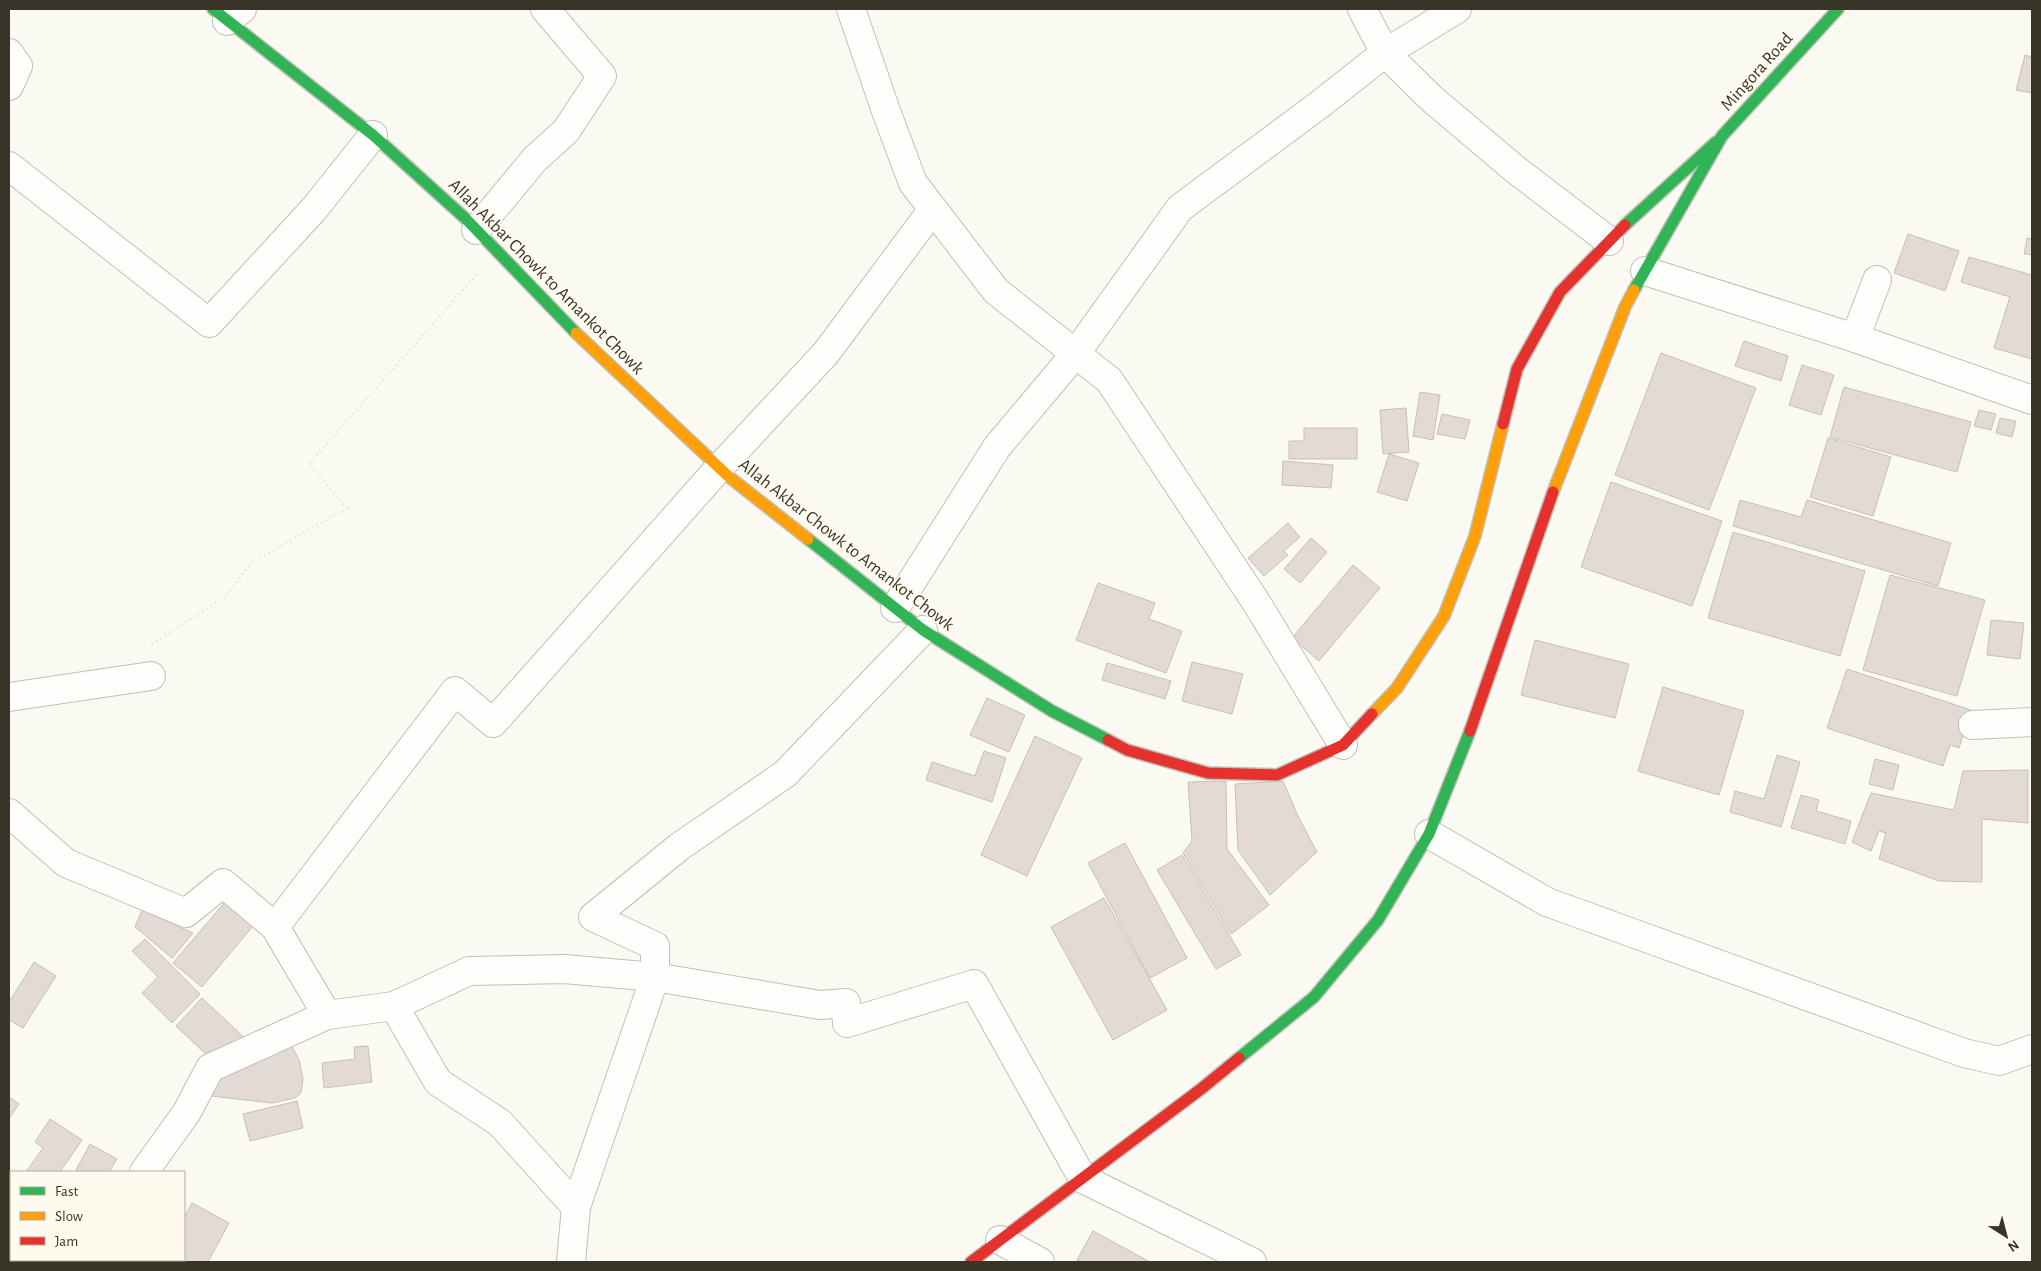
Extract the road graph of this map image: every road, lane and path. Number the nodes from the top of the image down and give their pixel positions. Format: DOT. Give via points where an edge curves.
graph roads {
  1 [pos="545,9"];
  2 [pos="851,9"];
  3 [pos="1362,9"];
  4 [pos="1457,9"];
  5 [pos="1838,9"];
  6 [pos="228,13"];
  7 [pos="9,53"];
  8 [pos="1384,53"];
  9 [pos="9,86"];
  10 [pos="373,135"];
  11 [pos="1722,136"];
  12 [pos="9,166"];
  13 [pos="933,210"];
  14 [pos="476,230"];
  15 [pos="1609,241"];
  16 [pos="496,251"];
  17 [pos="1645,271"];
  18 [pos="1877,280"];
  19 [pos="1855,338"];
  20 [pos="1076,354"];
  21 [pos="2032,400"];
  22 [pos="719,468"];
  23 [pos="895,608"];
  24 [pos="923,630"];
  25 [pos="151,676"];
  26 [pos="9,697"];
  27 [pos="2032,722"];
  28 [pos="1973,724"];
  29 [pos="1343,744"];
  30 [pos="9,813"];
  31 [pos="1430,834"];
  32 [pos="275,927"];
  33 [pos="655,977"];
  34 [pos="394,1006"];
  35 [pos="327,1015"];
  36 [pos="2032,1050"];
  37 [pos="145,1171"];
  38 [pos="1083,1179"];
  39 [pos="576,1208"];
  40 [pos="1000,1240"];
  41 [pos="570,1262"];
  42 [pos="971,1262"];
  43 [pos="1040,1262"];
  44 [pos="1252,1262"];
  1 -- 14 [label="street" via="602,76 566,131 534,159"];
  2 -- 13 [label="street" via="913,183"];
  3 -- 8 [label="street"];
  4 -- 8 [label="street"];
  5 -- 11 [label="main road, Mingora Road"];
  6 -- 10 [label="main road, Allah Akbar Chowk to Amankot Chowk"];
  7 -- 9 [label="street" via="18,66"];
  8 -- 15 [label="street" via="1432,99 1516,170"];
  8 -- 20 [label="street" via="1180,208"];
  10 -- 12 [label="street" via="314,209 209,323"];
  10 -- 14 [label="main road, Allah Akbar Chowk to Amankot Chowk"];
  11 -- 15 [label="main road, Allah Akbar Chowk to Amankot Chowk"];
  11 -- 17 [label="main road"];
  13 -- 20 [label="street" via="996,291"];
  13 -- 22 [label="street" via="826,353"];
  14 -- 16 [label="main road, Allah Akbar Chowk to Amankot Chowk"];
  15 -- 29 [label="main road, Allah Akbar Chowk to Amankot Chowk" via="1560,292 1517,369 1476,536 1444,616 1397,688"];
  16 -- 22 [label="main road, Allah Akbar Chowk to Amankot Chowk" via="594,352"];
  16 -- 25 [label="path" via="310,464 347,508 251,563 224,597 144,649"];
  17 -- 19 [label="street"];
  17 -- 31 [label="main road" via="1625,307 1544,516 1468,738"];
  18 -- 19 [label="street"];
  19 -- 21 [label="street"];
  20 -- 23 [label="street" via="997,447"];
  20 -- 29 [label="street" via="1109,380 1256,602"];
  22 -- 23 [label="main road, Allah Akbar Chowk to Amankot Chowk"];
  22 -- 32 [label="street" via="493,723 455,691"];
  23 -- 24 [label="main road, Allah Akbar Chowk to Amankot Chowk"];
  24 -- 29 [label="main road, Allah Akbar Chowk to Amankot Chowk" via="1052,711 1127,750 1208,773 1277,776"];
  24 -- 33 [label="street" via="785,774 679,847 593,917 655,946"];
  25 -- 26 [label="street"];
  27 -- 28 [label="street"];
  30 -- 32 [label="street" via="66,863 186,913 223,883"];
  31 -- 36 [label="street" via="1547,902 1727,968 1964,1053 1999,1061"];
  31 -- 38 [label="main road" via="1378,920 1314,997"];
  32 -- 35 [label="street"];
  33 -- 34 [label="street" via="564,969 469,971"];
  33 -- 38 [label="street" via="820,1005 846,1004 847,1023 974,984"];
  33 -- 39 [label="street"];
  34 -- 35 [label="street"];
  34 -- 39 [label="street" via="438,1082 500,1123"];
  35 -- 37 [label="street" via="210,1068 187,1112"];
  38 -- 40 [label="main road"];
  38 -- 44 [label="street"];
  39 -- 41 [label="street"];
  40 -- 42 [label="main road"];
  40 -- 43 [label="street"];
}
